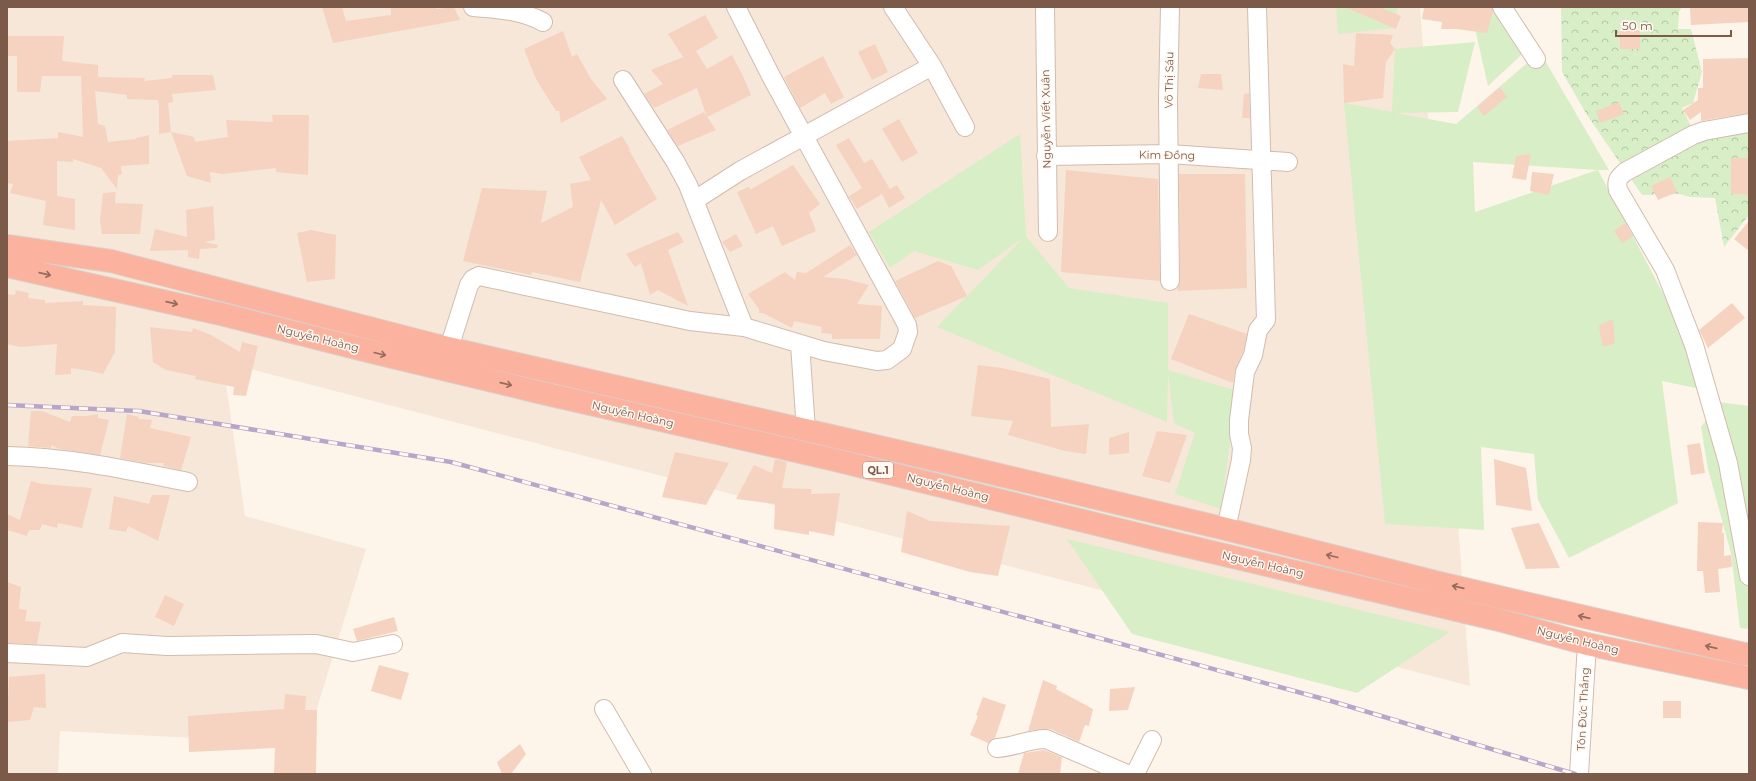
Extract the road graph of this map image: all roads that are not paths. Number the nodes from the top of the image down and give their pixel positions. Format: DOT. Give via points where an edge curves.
graph roads {
  1 [pos="473,7"];
  2 [pos="736,7"];
  3 [pos="893,7"];
  4 [pos="1045,7"];
  5 [pos="1170,7"];
  6 [pos="1257,7"];
  7 [pos="1502,7"];
  8 [pos="543,22"];
  9 [pos="1536,59"];
  10 [pos="932,66"];
  11 [pos="623,80"];
  12 [pos="1749,123"];
  13 [pos="965,127"];
  14 [pos="804,136"];
  15 [pos="1169,154"];
  16 [pos="1046,156"];
  17 [pos="1261,160"];
  18 [pos="1288,162"];
  19 [pos="695,200"];
  20 [pos="1048,232"];
  21 [pos="7,246"];
  22 [pos="7,266"];
  23 [pos="1170,281"];
  24 [pos="744,327"];
  25 [pos="800,344"];
  26 [pos="449,348"];
  27 [pos="806,430"];
  28 [pos="7,456"];
  29 [pos="188,482"];
  30 [pos="1226,529"];
  31 [pos="1749,576"];
  32 [pos="394,644"];
  33 [pos="1587,644"];
  34 [pos="7,653"];
  35 [pos="1749,654"];
  36 [pos="1749,678"];
  37 [pos="604,709"];
  38 [pos="1152,740"];
  39 [pos="997,748"];
  40 [pos="642,774"];
  41 [pos="1127,774"];
  42 [pos="1135,774"];
  43 [pos="1579,774"];
  1 -- 8 [label="street" via="524,14"];
  2 -- 14 [label="street"];
  3 -- 10 [label="street"];
  4 -- 16 [label="street, Nguyễn Viết Xuân"];
  5 -- 15 [label="street, Võ Thị Sáu"];
  6 -- 17 [label="street"];
  7 -- 9 [label="street"];
  10 -- 13 [label="street"];
  10 -- 14 [label="street"];
  11 -- 19 [label="street" via="675,161"];
  12 -- 31 [label="street" via="1693,135 1624,172 1616,184 1665,270 1694,345 1728,463"];
  14 -- 19 [label="street" via="740,171"];
  14 -- 25 [label="street" via="902,316 908,332 902,349 882,361"];
  15 -- 16 [label="street, Kim Đồng"];
  15 -- 17 [label="street, Kim Đồng"];
  15 -- 23 [label="street, Võ Thị Sáu"];
  16 -- 20 [label="street, Nguyễn Viết Xuân"];
  17 -- 18 [label="street, Kim Đồng"];
  17 -- 30 [label="street" via="1266,320 1258,330 1245,372 1239,420 1241,460"];
  19 -- 24 [label="street"];
  21 -- 26 [label="highway, Nguyễn Hoàng / QL.1" via="111,261"];
  22 -- 33 [label="highway, Nguyễn Hoàng / QL.1, one-way" via="225,314 422,364 836,460 1491,618"];
  24 -- 25 [label="street"];
  24 -- 26 [label="street" via="690,321 478,276 469,284"];
  25 -- 27 [label="street"];
  26 -- 27 [label="highway, Nguyễn Hoàng / QL.1"];
  27 -- 30 [label="highway, Nguyễn Hoàng / QL.1"];
  28 -- 29 [label="street" via="62,459 105,465"];
  35 -- 30 [label="highway, Nguyễn Hoàng / QL.1, one-way" via="1439,583"];
  32 -- 34 [label="street" via="353,652 316,644 167,646 122,643 87,657"];
  33 -- 36 [label="highway, Nguyễn Hoàng / QL.1"];
  33 -- 43 [label="street, Tôn Đức Thắng"];
  37 -- 40 [label="street"];
  38 -- 42 [label="street"];
  39 -- 41 [label="street" via="1010,747 1034,739 1046,739"];
}
